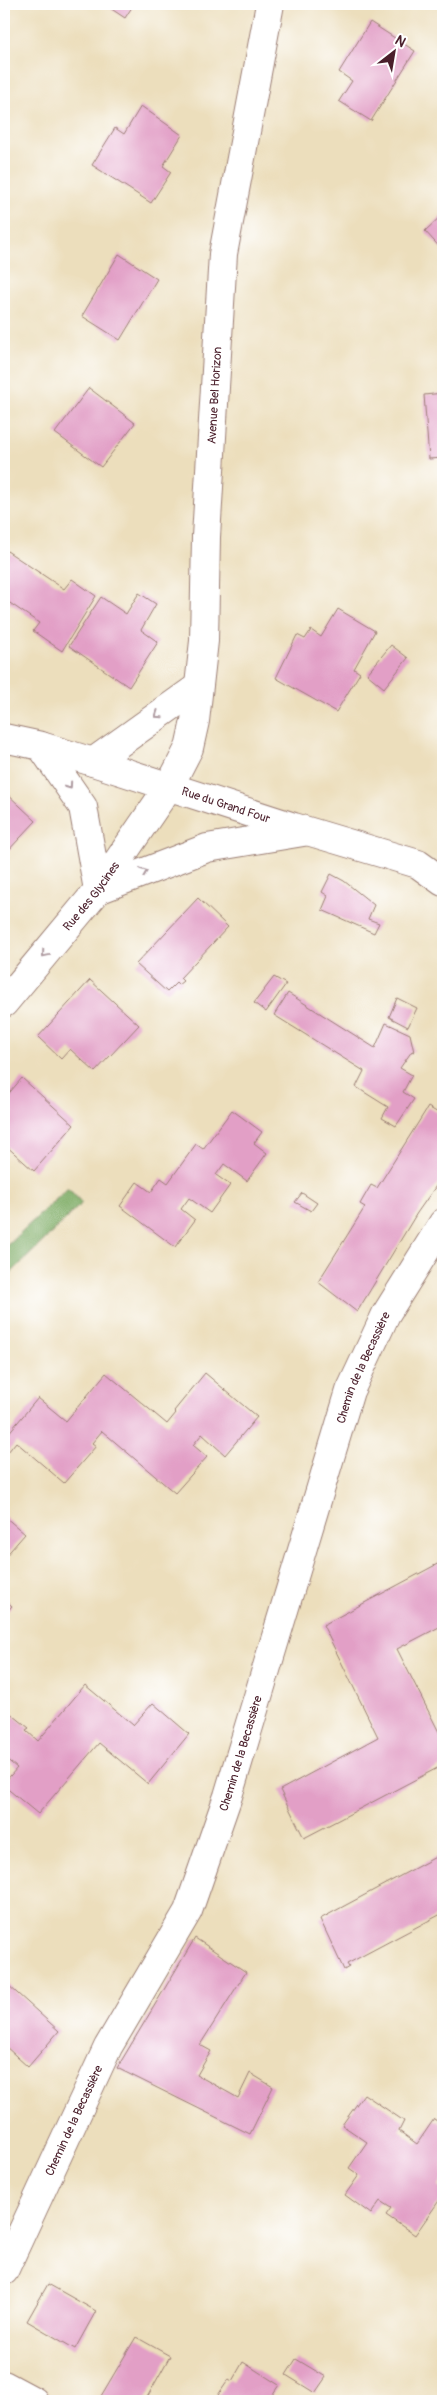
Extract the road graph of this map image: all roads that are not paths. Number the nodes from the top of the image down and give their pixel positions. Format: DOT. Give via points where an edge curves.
graph roads {
  1 [pos="270,4"];
  2 [pos="198,687"];
  3 [pos="4,738"];
  4 [pos="41,746"];
  5 [pos="93,762"];
  6 [pos="170,785"];
  7 [pos="309,831"];
  8 [pos="443,882"];
  9 [pos="98,890"];
  10 [pos="4,1003"];
  11 [pos="443,1223"];
  12 [pos="4,2272"];
  13 [pos="4,2385"];
  14 [pos="34,2401"];
  1 -- 2 [label="street, Avenue Bel Horizon" via="223,254 206,537 204,641"];
  2 -- 5 [label="street, one-way"];
  2 -- 6 [label="street, Avenue Bel Horizon" via="189,748"];
  3 -- 4 [label="street, Rue du Grand Four"];
  4 -- 5 [label="street, Rue du Grand Four"];
  4 -- 9 [label="street, one-way" via="83,807"];
  5 -- 6 [label="street, Rue du Grand Four"];
  6 -- 7 [label="street, Rue du Grand Four"];
  6 -- 9 [label="street, Rue des Glycines"];
  7 -- 8 [label="street, Rue du Grand Four" via="418,864"];
  9 -- 7 [label="street, one-way" via="207,848"];
  9 -- 10 [label="street, Rue des Glycines, one-way"];
  11 -- 12 [label="street, Chemin de la Becassière" via="386,1314 350,1391 228,1796 188,1911 108,2047"];
  13 -- 14 [label="street"];
}
